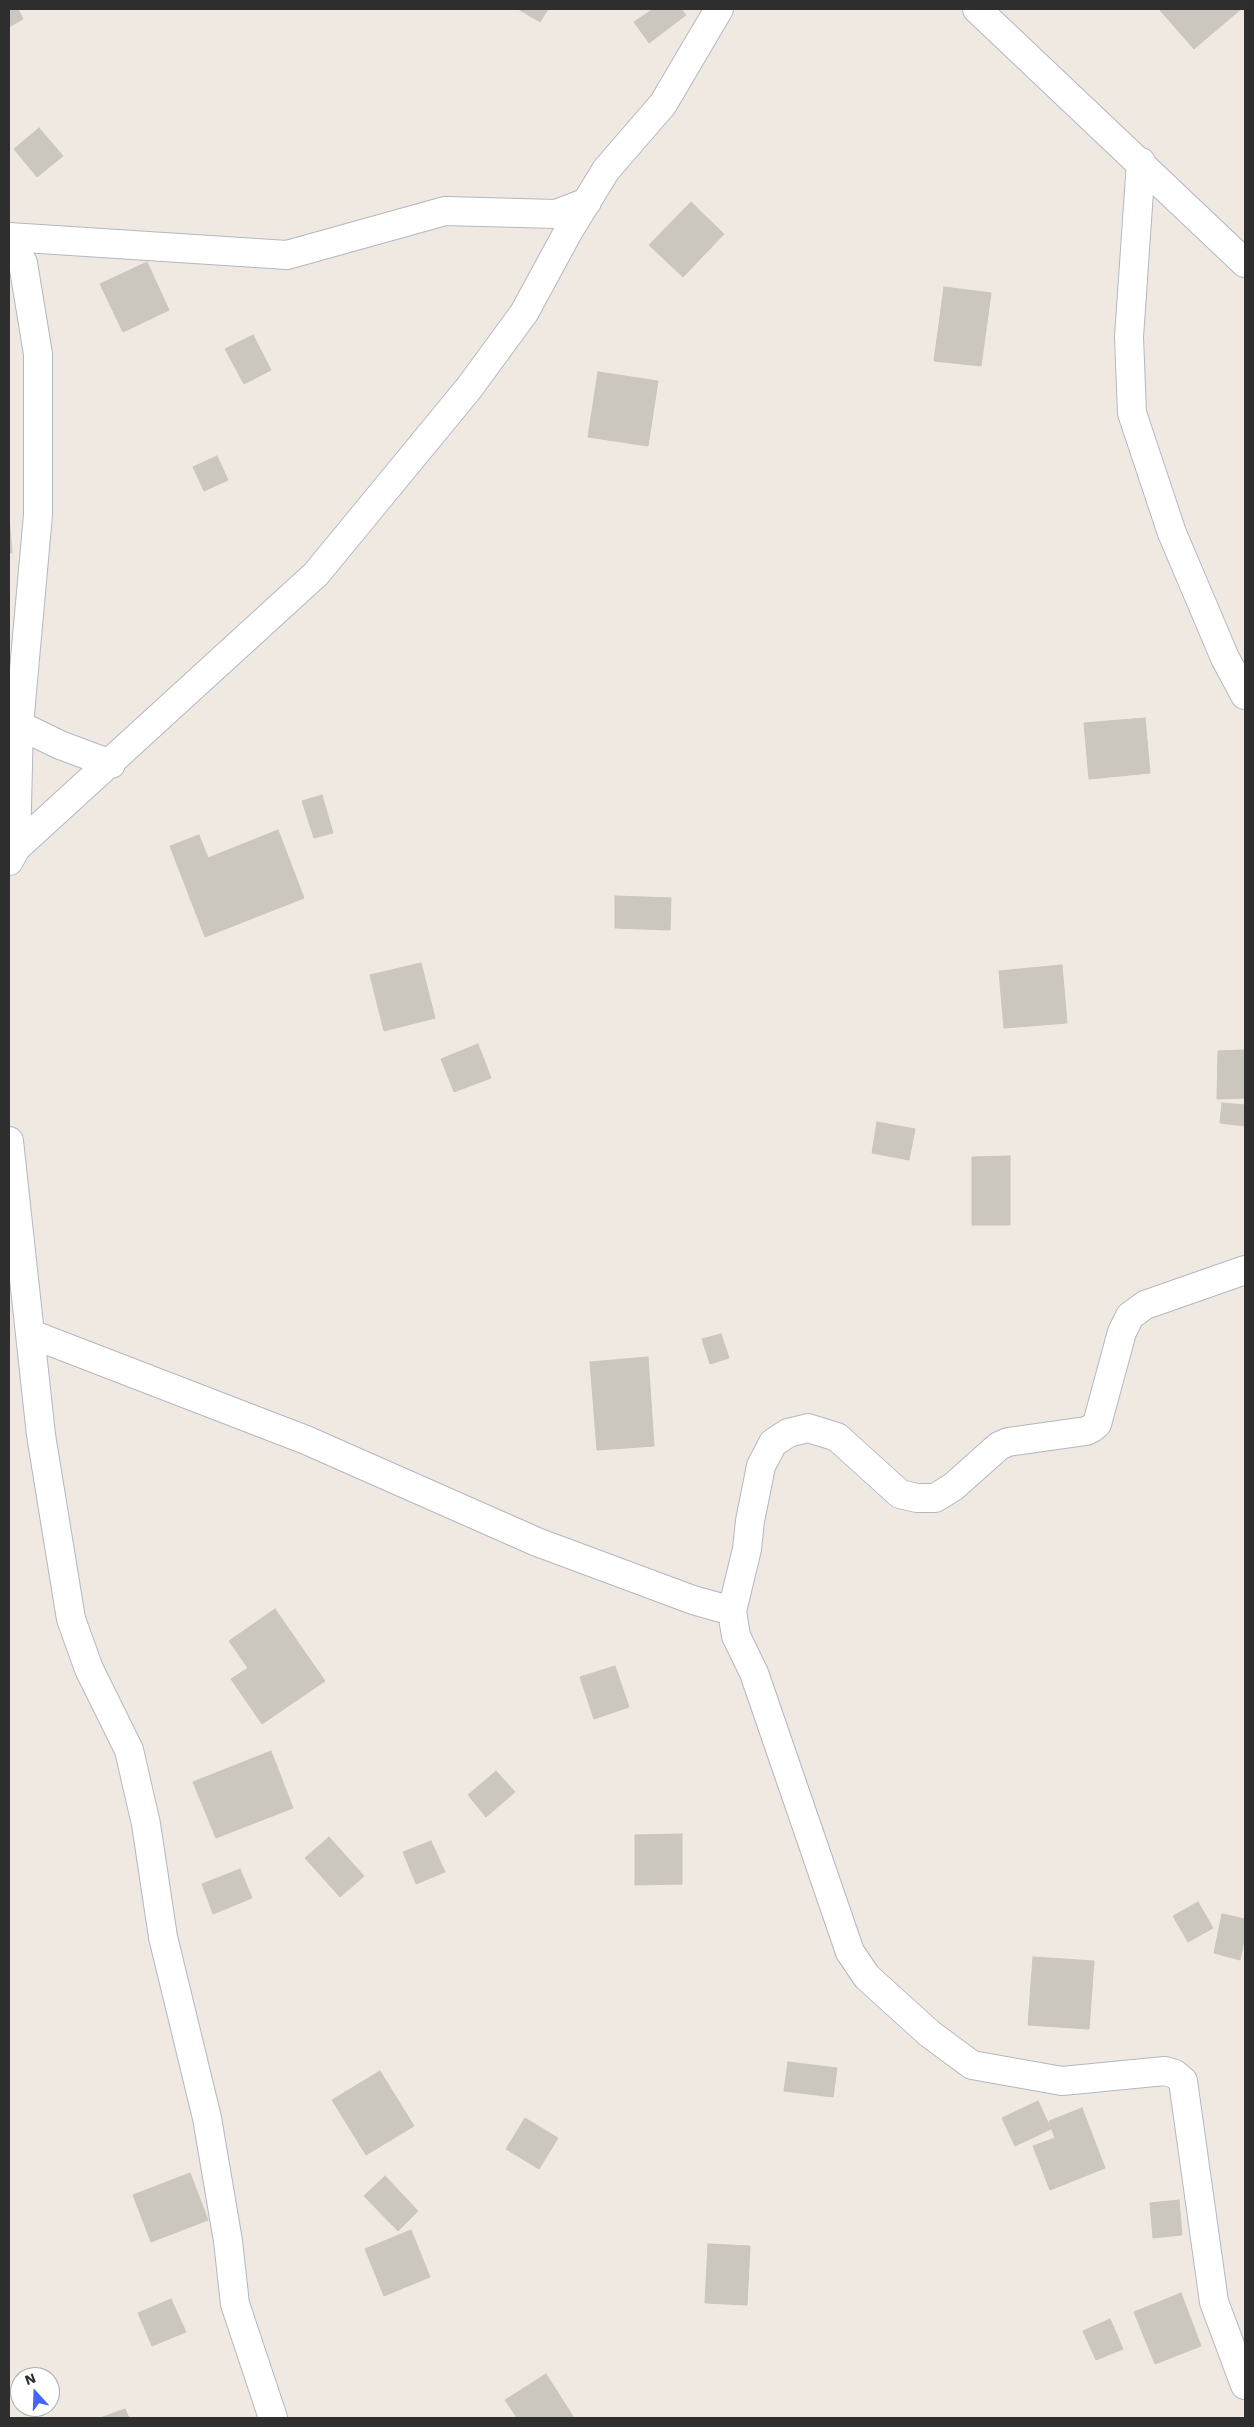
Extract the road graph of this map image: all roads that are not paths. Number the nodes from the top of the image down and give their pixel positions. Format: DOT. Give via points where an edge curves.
graph roads {
  1 [pos="719,9"];
  2 [pos="977,9"];
  3 [pos="1140,162"];
  4 [pos="587,202"];
  5 [pos="9,237"];
  6 [pos="1245,263"];
  7 [pos="1245,695"];
  8 [pos="19,725"];
  9 [pos="111,764"];
  10 [pos="12,855"];
  11 [pos="9,1142"];
  12 [pos="1245,1270"];
  13 [pos="31,1334"];
  14 [pos="732,1611"];
  15 [pos="1245,2385"];
  16 [pos="273,2418"];
  1 -- 4 [label="street" via="663,104 606,170"];
  2 -- 3 [label="street"];
  3 -- 6 [label="street"];
  3 -- 7 [label="street" via="1129,337 1132,413 1172,532 1225,658"];
  4 -- 5 [label="street" via="556,214 445,211 288,255"];
  4 -- 9 [label="street" via="524,312 469,388 316,574"];
  5 -- 8 [label="street" via="23,263 38,354 38,516"];
  8 -- 9 [label="street"];
  8 -- 10 [label="street"];
  9 -- 10 [label="street"];
  11 -- 13 [label="street"];
  12 -- 14 [label="street" via="1145,1305 1130,1316 1122,1332 1097,1424 1092,1428 999,1446 953,1487 935,1498 900,1494 837,1437 808,1428 788,1433 773,1443 761,1466"];
  13 -- 14 [label="street" via="306,1440 537,1542 693,1600"];
  13 -- 16 [label="street" via="41,1435 71,1619 89,1668 129,1750 146,1824 163,1937 207,2118 235,2304"];
  14 -- 15 [label="street" via="736,1636 754,1673 850,1952 867,1977 930,2034 972,2065 1062,2081 1165,2071 1183,2081 1214,2302"];
}
